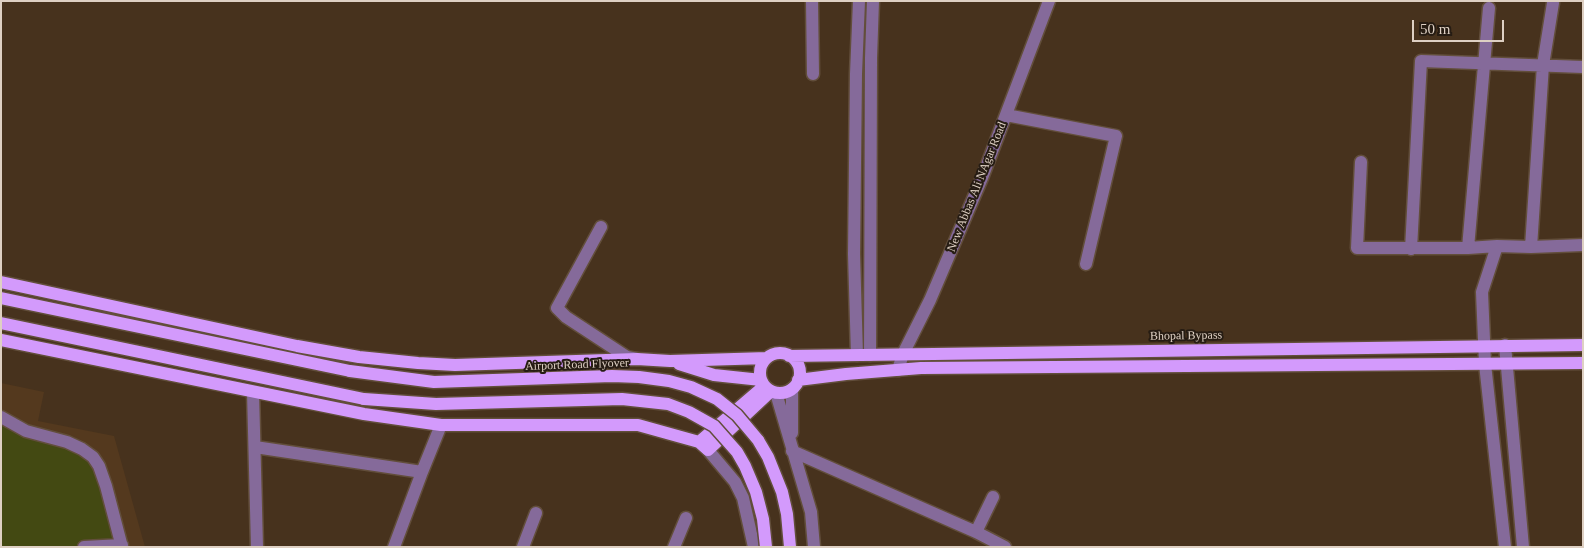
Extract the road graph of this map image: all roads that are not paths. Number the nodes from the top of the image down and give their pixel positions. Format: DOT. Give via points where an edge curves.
graph roads {
  1 [pos="812,1"];
  2 [pos="859,1"];
  3 [pos="873,1"];
  4 [pos="1049,1"];
  5 [pos="1553,3"];
  6 [pos="1489,8"];
  7 [pos="1485,63"];
  8 [pos="1543,65"];
  9 [pos="1583,67"];
  10 [pos="813,74"];
  11 [pos="1006,115"];
  12 [pos="1361,162"];
  13 [pos="601,227"];
  14 [pos="1497,246"];
  15 [pos="1583,246"];
  16 [pos="1531,247"];
  17 [pos="1468,248"];
  18 [pos="1411,249"];
  19 [pos="1086,264"];
  20 [pos="1,282"];
  21 [pos="1,298"];
  22 [pos="1,323"];
  23 [pos="1,340"];
  24 [pos="1583,345"];
  25 [pos="297,346"];
  26 [pos="1484,346"];
  27 [pos="1506,346"];
  28 [pos="870,354"];
  29 [pos="903,354"];
  30 [pos="857,355"];
  31 [pos="789,356"];
  32 [pos="767,358"];
  33 [pos="637,359"];
  34 [pos="293,360"];
  35 [pos="670,361"];
  36 [pos="1583,363"];
  37 [pos="1485,364"];
  38 [pos="1508,364"];
  39 [pos="898,370"];
  40 [pos="262,378"];
  41 [pos="795,385"];
  42 [pos="768,387"];
  43 [pos="256,392"];
  44 [pos="1,417"];
  45 [pos="441,424"];
  46 [pos="255,446"];
  47 [pos="703,446"];
  48 [pos="792,451"];
  49 [pos="422,472"];
  50 [pos="993,497"];
  51 [pos="536,513"];
  52 [pos="686,518"];
  53 [pos="976,532"];
  54 [pos="122,546"];
  55 [pos="84,547"];
  56 [pos="257,547"];
  57 [pos="394,547"];
  58 [pos="523,547"];
  59 [pos="674,547"];
  60 [pos="754,547"];
  61 [pos="766,547"];
  62 [pos="790,547"];
  63 [pos="814,547"];
  64 [pos="1005,547"];
  65 [pos="1505,547"];
  66 [pos="1523,547"];
  1 -- 10 [label="street"];
  2 -- 30 [label="street" via="854,254"];
  3 -- 28 [label="street"];
  4 -- 11 [label="street, New Abbas Ali NAgar Road"];
  5 -- 8 [label="street"];
  6 -- 7 [label="street"];
  7 -- 8 [label="street"];
  7 -- 17 [label="street"];
  7 -- 18 [label="street" via="1422,61"];
  8 -- 9 [label="street"];
  8 -- 16 [label="street"];
  11 -- 19 [label="street" via="1116,136"];
  11 -- 29 [label="street, New Abbas Ali NAgar Road" via="930,300"];
  12 -- 18 [label="street" via="1356,248"];
  13 -- 33 [label="street" via="557,308 619,352"];
  14 -- 16 [label="street"];
  14 -- 17 [label="street"];
  14 -- 26 [label="street" via="1482,292"];
  15 -- 16 [label="street"];
  17 -- 18 [label="street"];
  20 -- 25 [label="main road"];
  21 -- 34 [label="main road, Airport Road Flyover"];
  22 -- 40 [label="main road"];
  23 -- 43 [label="main road"];
  24 -- 27 [label="main road, Bhopal Bypass"];
  25 -- 33 [label="main road" via="359,357 455,366"];
  25 -- 34 [label="main road"];
  26 -- 27 [label="main road, Bhopal Bypass"];
  26 -- 29 [label="main road, Bhopal Bypass"];
  26 -- 37 [label="street"];
  27 -- 38 [label="street"];
  28 -- 29 [label="main road, Bhopal Bypass"];
  28 -- 30 [label="main road, Bhopal Bypass"];
  29 -- 39 [label="street, New Abbas Ali NAgar Road"];
  30 -- 31 [label="main road, Bhopal Bypass"];
  31 -- 32 [label="main road" via="777,354"];
  31 -- 41 [label="main road" via="797,364 799,375"];
  32 -- 35 [label="main road"];
  32 -- 42 [label="main road" via="761,368"];
  33 -- 35 [label="main road"];
  34 -- 62 [label="main road, Airport Road Flyover, bridge" via="434,382 625,376 691,387 729,407 758,440 782,492"];
  35 -- 42 [label="main road"];
  36 -- 38 [label="main road"];
  37 -- 38 [label="main road"];
  37 -- 39 [label="main road"];
  37 -- 65 [label="street"];
  38 -- 66 [label="street"];
  39 -- 41 [label="main road" via="846,374"];
  40 -- 43 [label="main road"];
  40 -- 61 [label="main road, bridge" via="364,399 436,404 622,399 668,404 714,426 737,452 756,492"];
  41 -- 42 [label="main road" via="787,392"];
  41 -- 48 [label="street"];
  42 -- 47 [label="main road"];
  42 -- 48 [label="street"];
  43 -- 45 [label="main road" via="364,414"];
  43 -- 46 [label="street"];
  44 -- 54 [label="street" via="26,431 67,442 93,456 106,486"];
  45 -- 47 [label="main road" via="638,425"];
  45 -- 49 [label="street"];
  46 -- 49 [label="street"];
  46 -- 56 [label="street"];
  47 -- 60 [label="street" via="735,482 748,516"];
  48 -- 53 [label="street"];
  48 -- 63 [label="street" via="811,512"];
  49 -- 57 [label="street"];
  50 -- 53 [label="street"];
  51 -- 58 [label="street"];
  52 -- 59 [label="street"];
  53 -- 64 [label="street"];
  54 -- 55 [label="street"];
}
